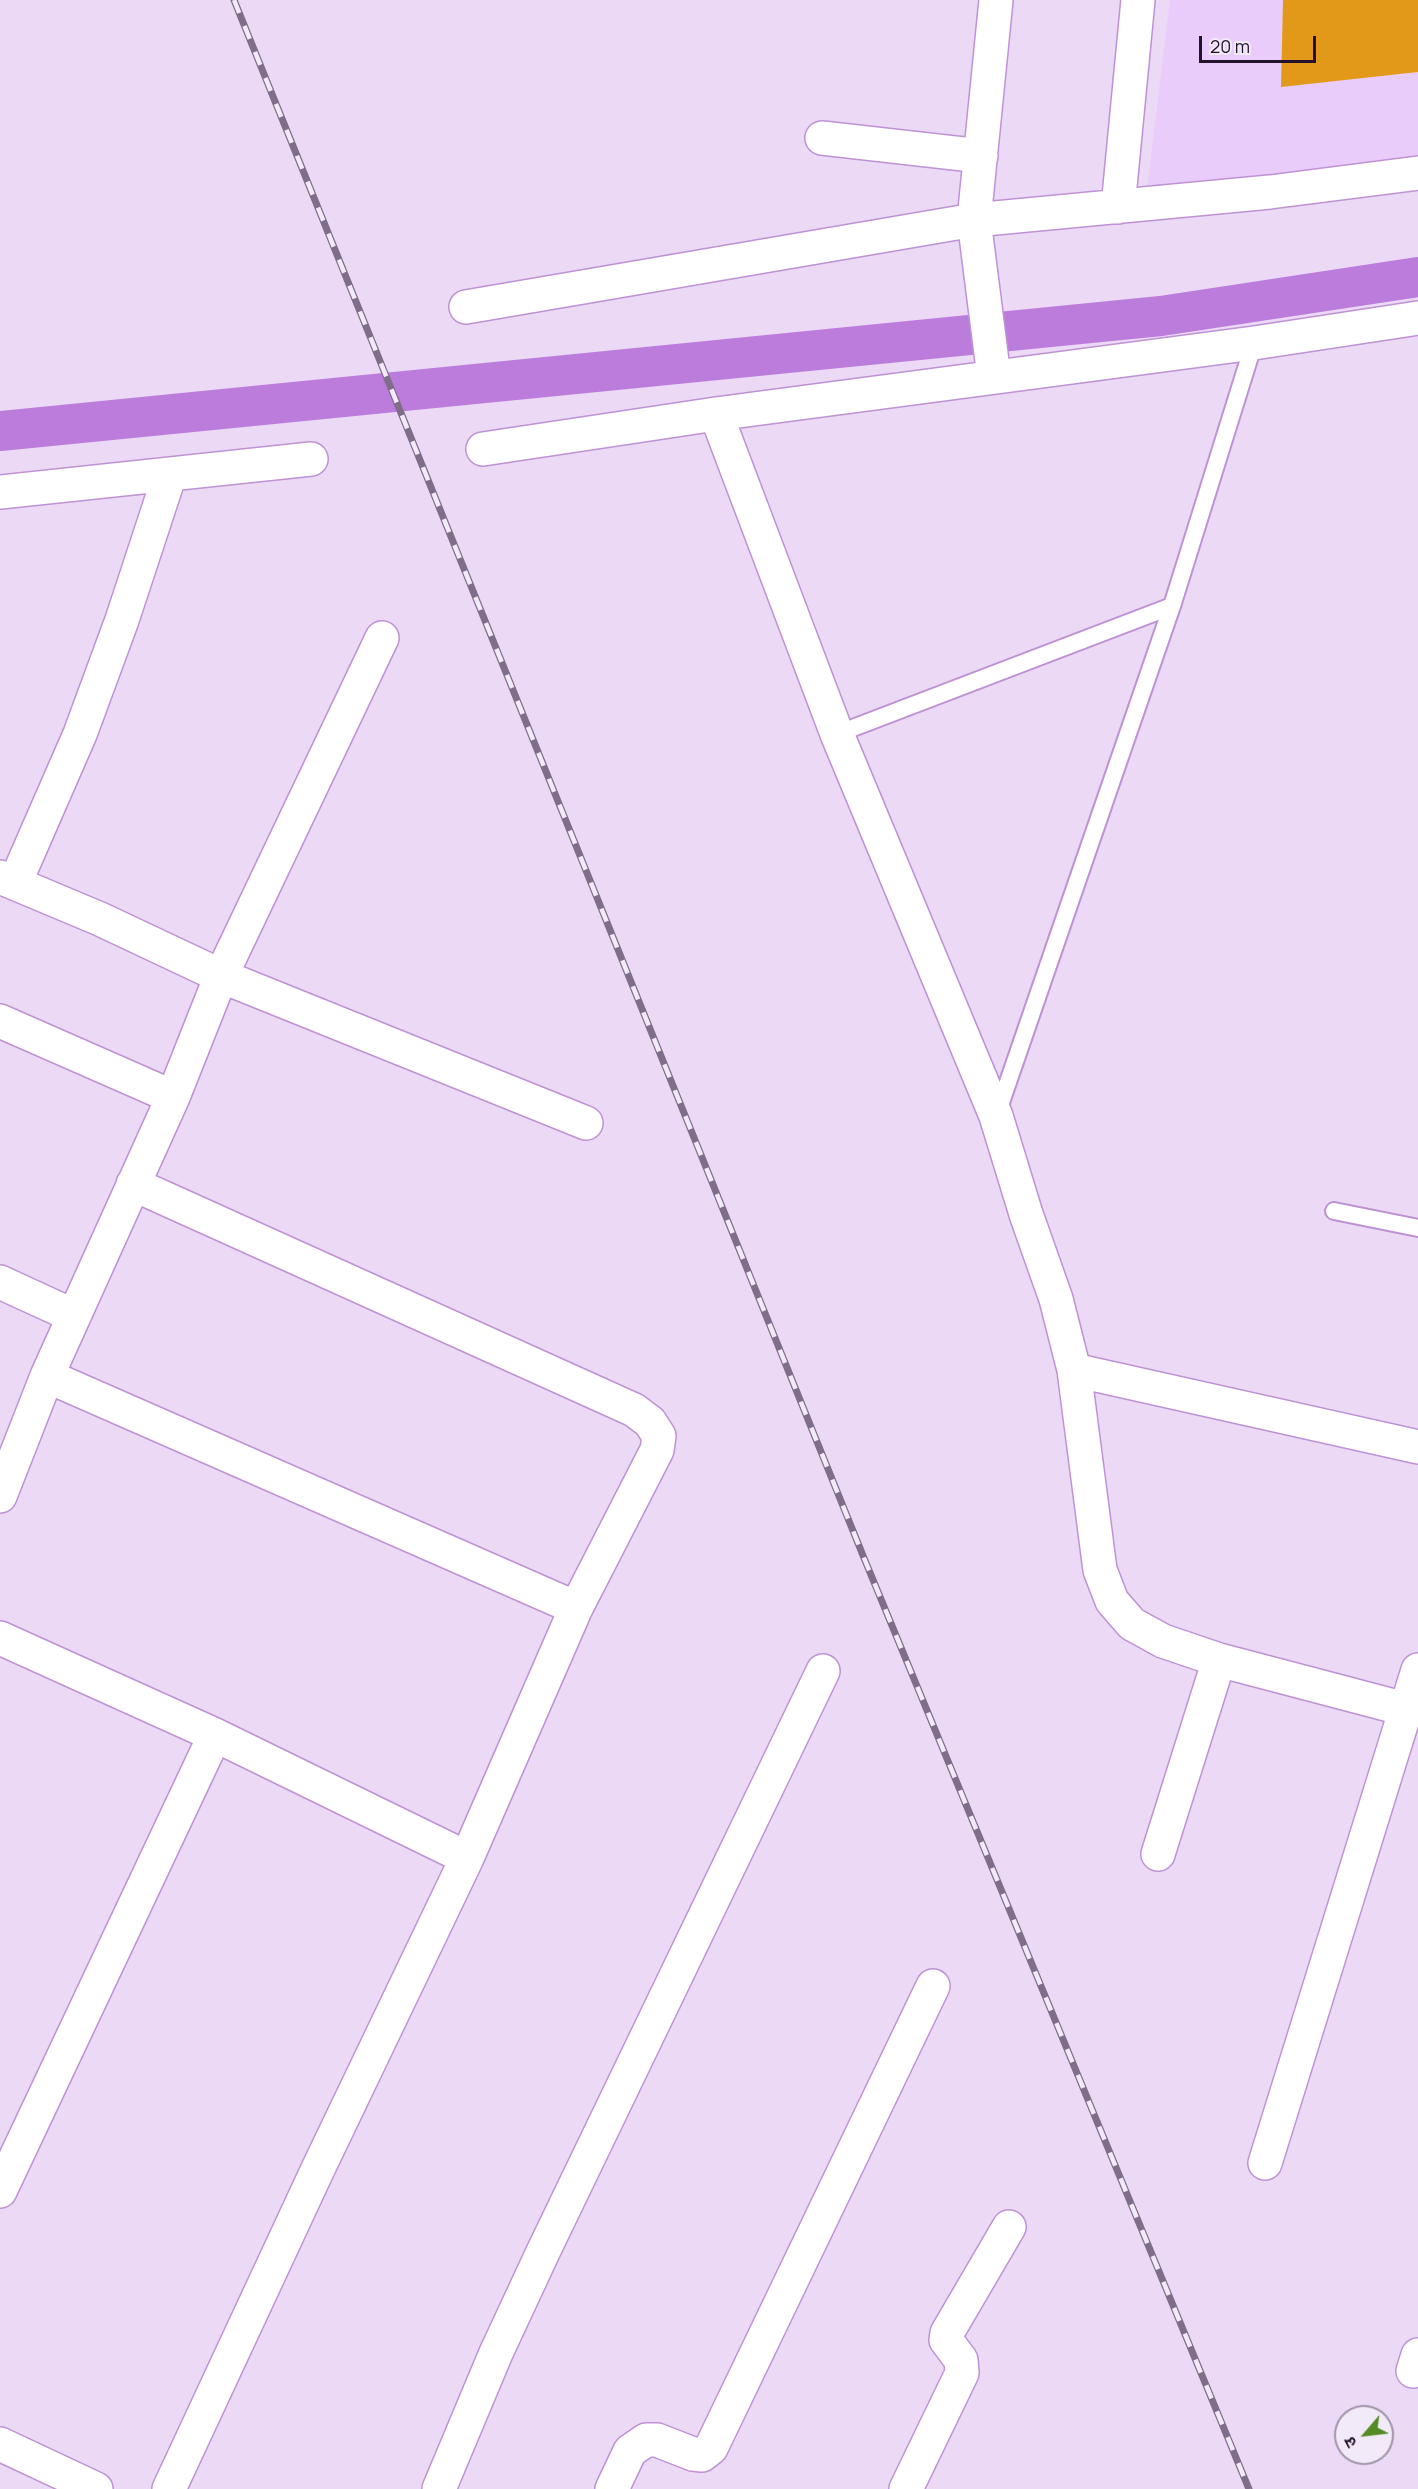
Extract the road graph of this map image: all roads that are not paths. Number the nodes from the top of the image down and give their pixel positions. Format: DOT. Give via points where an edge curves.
graph roads {
  1 [pos="996,0"];
  2 [pos="1138,0"];
  3 [pos="822,138"];
  4 [pos="981,156"];
  5 [pos="1418,173"];
  6 [pos="1118,207"];
  7 [pos="974,220"];
  8 [pos="466,307"];
  9 [pos="1418,318"];
  10 [pos="1254,343"];
  11 [pos="994,377"];
  12 [pos="716,414"];
  13 [pos="483,449"];
  14 [pos="311,459"];
  15 [pos="170,474"];
  16 [pos="1,494"];
  17 [pos="1172,606"];
  18 [pos="382,638"];
  19 [pos="837,734"];
  20 [pos="8,880"];
  21 [pos="220,976"];
  22 [pos="0,1022"];
  23 [pos="173,1097"];
  24 [pos="996,1116"];
  25 [pos="586,1122"];
  26 [pos="133,1184"];
  27 [pos="1334,1210"];
  28 [pos="1418,1228"];
  29 [pos="0,1282"];
  30 [pos="74,1316"];
  31 [pos="1074,1370"];
  32 [pos="47,1376"];
  33 [pos="1418,1447"];
  34 [pos="0,1496"];
  35 [pos="576,1608"];
  36 [pos="0,1638"];
  37 [pos="1219,1660"];
  38 [pos="1418,1670"];
  39 [pos="823,1671"];
  40 [pos="1405,1709"];
  41 [pos="215,1735"];
  42 [pos="1158,1854"];
  43 [pos="467,1858"];
  44 [pos="933,1986"];
  45 [pos="1265,2163"];
  46 [pos="0,2191"];
  47 [pos="1009,2227"];
  48 [pos="0,2444"];
  49 [pos="96,2489"];
  50 [pos="170,2489"];
  51 [pos="439,2489"];
  52 [pos="612,2489"];
  53 [pos="906,2489"];
  1 -- 4 [label="street"];
  2 -- 6 [label="street"];
  3 -- 4 [label="street"];
  4 -- 7 [label="street"];
  5 -- 6 [label="street"];
  6 -- 7 [label="street"];
  7 -- 8 [label="street"];
  7 -- 11 [label="street"];
  9 -- 10 [label="street"];
  10 -- 11 [label="street"];
  10 -- 17 [label="lane"];
  11 -- 12 [label="street"];
  12 -- 13 [label="street"];
  12 -- 19 [label="street"];
  14 -- 15 [label="street"];
  15 -- 16 [label="street"];
  15 -- 20 [label="street" via="80,734"];
  17 -- 19 [label="lane"];
  17 -- 24 [label="lane"];
  18 -- 21 [label="street"];
  19 -- 24 [label="street"];
  20 -- 21 [label="street"];
  21 -- 23 [label="street"];
  21 -- 25 [label="street"];
  22 -- 23 [label="street"];
  23 -- 26 [label="street"];
  24 -- 31 [label="street" via="1056,1299"];
  26 -- 30 [label="street"];
  26 -- 35 [label="street" via="634,1410 650,1422 658,1436 657,1450"];
  27 -- 28 [label="lane"];
  29 -- 30 [label="street"];
  30 -- 32 [label="street"];
  31 -- 33 [label="street"];
  31 -- 37 [label="street" via="1100,1570 1112,1601 1132,1624 1163,1641"];
  32 -- 34 [label="street"];
  32 -- 35 [label="street"];
  35 -- 43 [label="street"];
  36 -- 41 [label="street"];
  37 -- 40 [label="street"];
  37 -- 42 [label="street"];
  38 -- 40 [label="street"];
  39 -- 51 [label="street" via="538,2262"];
  40 -- 45 [label="street"];
  41 -- 43 [label="street"];
  41 -- 46 [label="street"];
  43 -- 50 [label="street"];
  44 -- 52 [label="street" via="711,2448 702,2455 693,2454 657,2440 646,2440 630,2451"];
  47 -- 53 [label="street" via="947,2332 946,2340 961,2360 962,2373"];
  48 -- 49 [label="street"];
}
